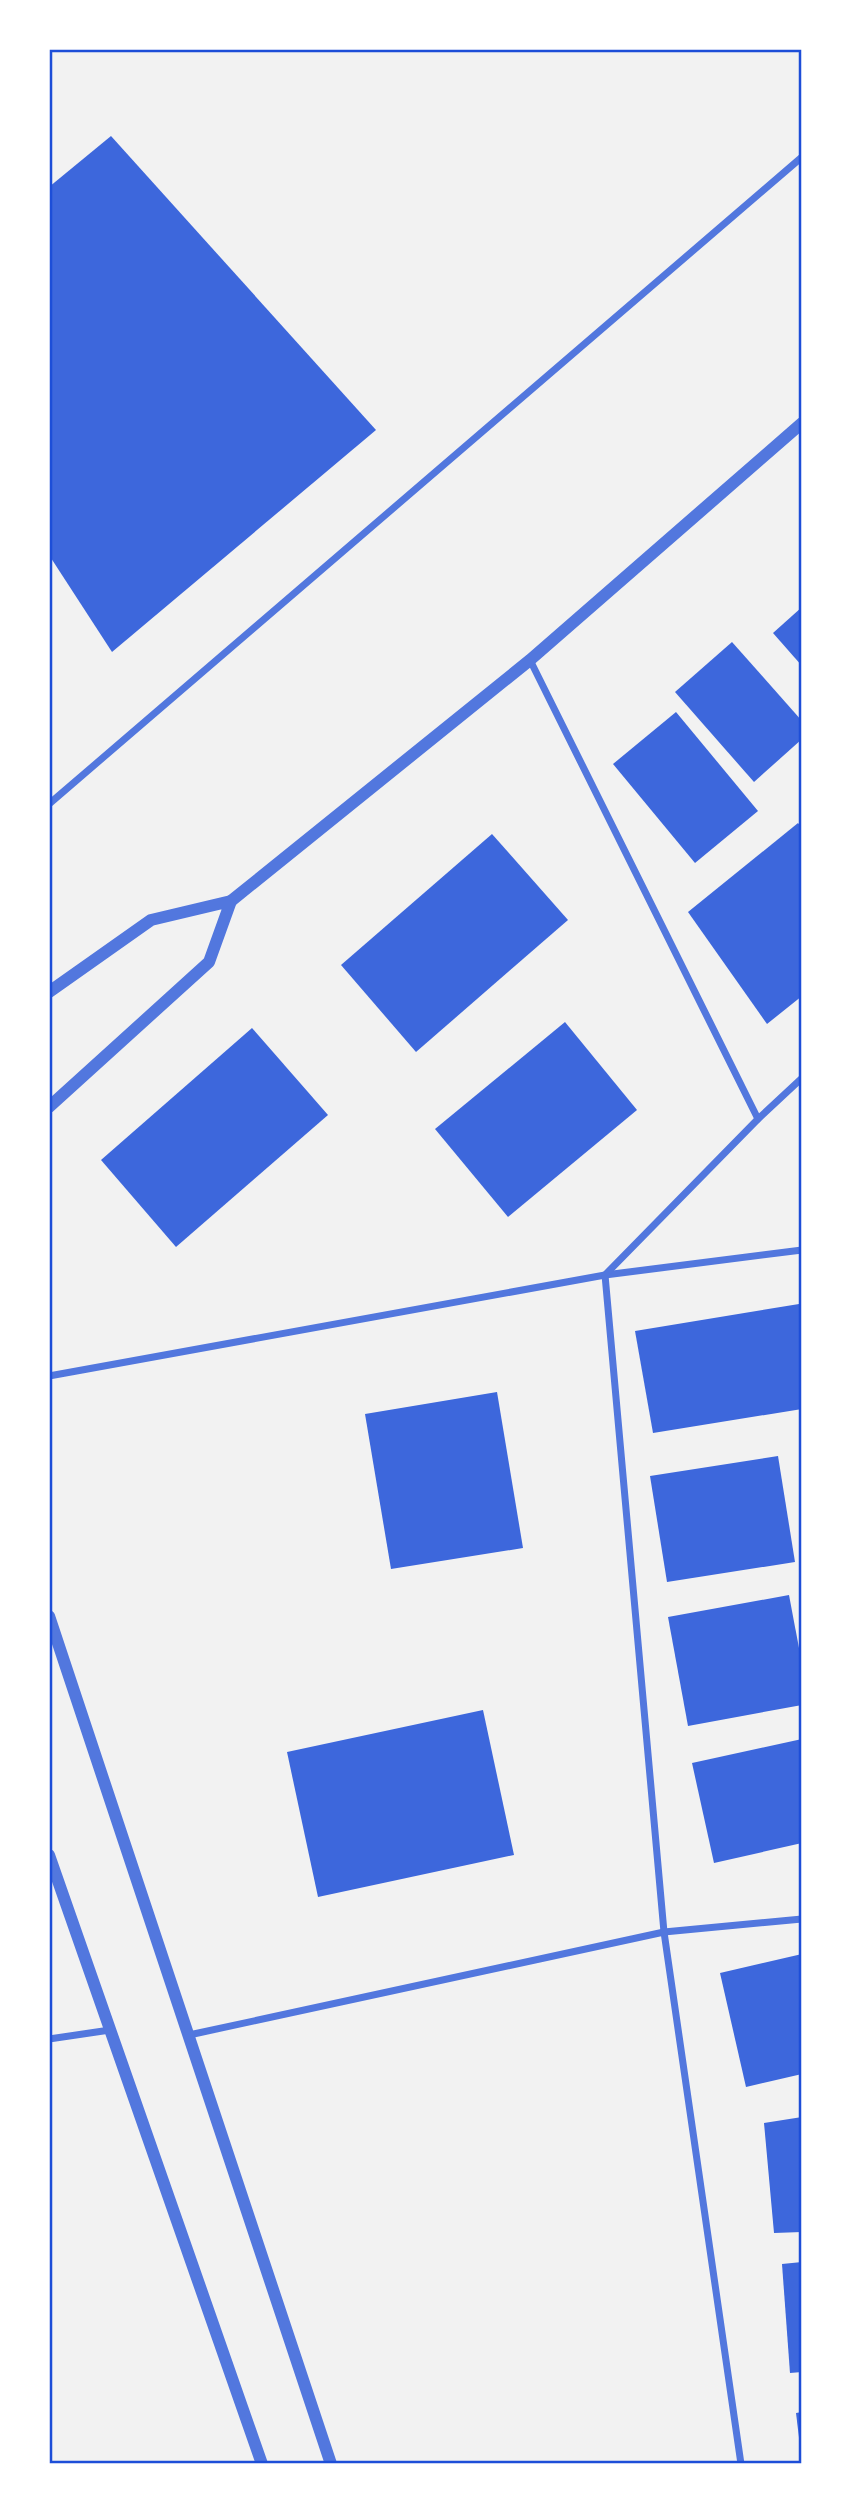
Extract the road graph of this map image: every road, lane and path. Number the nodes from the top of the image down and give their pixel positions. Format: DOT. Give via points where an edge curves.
graph roads {
  1 [pos="802,157"];
  2 [pos="802,423"];
  3 [pos="530,660"];
  4 [pos="49,804"];
  5 [pos="231,901"];
  6 [pos="49,992"];
  7 [pos="802,1078"];
  8 [pos="49,1107"];
  9 [pos="758,1119"];
  10 [pos="802,1250"];
  11 [pos="605,1275"];
  12 [pos="49,1376"];
  13 [pos="49,1616"];
  14 [pos="49,1855"];
  15 [pos="802,1919"];
  16 [pos="664,1933"];
  17 [pos="110,2029"];
  18 [pos="189,2035"];
  19 [pos="49,2039"];
  20 [pos="262,2464"];
  21 [pos="331,2464"];
  22 [pos="741,2464"];
  1 -- 4 [label="street"];
  2 -- 3 [label="street"];
  3 -- 5 [label="street"];
  3 -- 9 [label="street"];
  5 -- 6 [label="street" via="151,920"];
  5 -- 8 [label="street" via="209,962"];
  7 -- 9 [label="street"];
  9 -- 11 [label="street"];
  10 -- 11 [label="street"];
  11 -- 12 [label="street"];
  11 -- 16 [label="street"];
  13 -- 18 [label="street"];
  14 -- 17 [label="street"];
  15 -- 16 [label="street"];
  16 -- 18 [label="street"];
  16 -- 22 [label="street"];
  17 -- 19 [label="street"];
  17 -- 20 [label="street"];
  18 -- 21 [label="street"];
}
